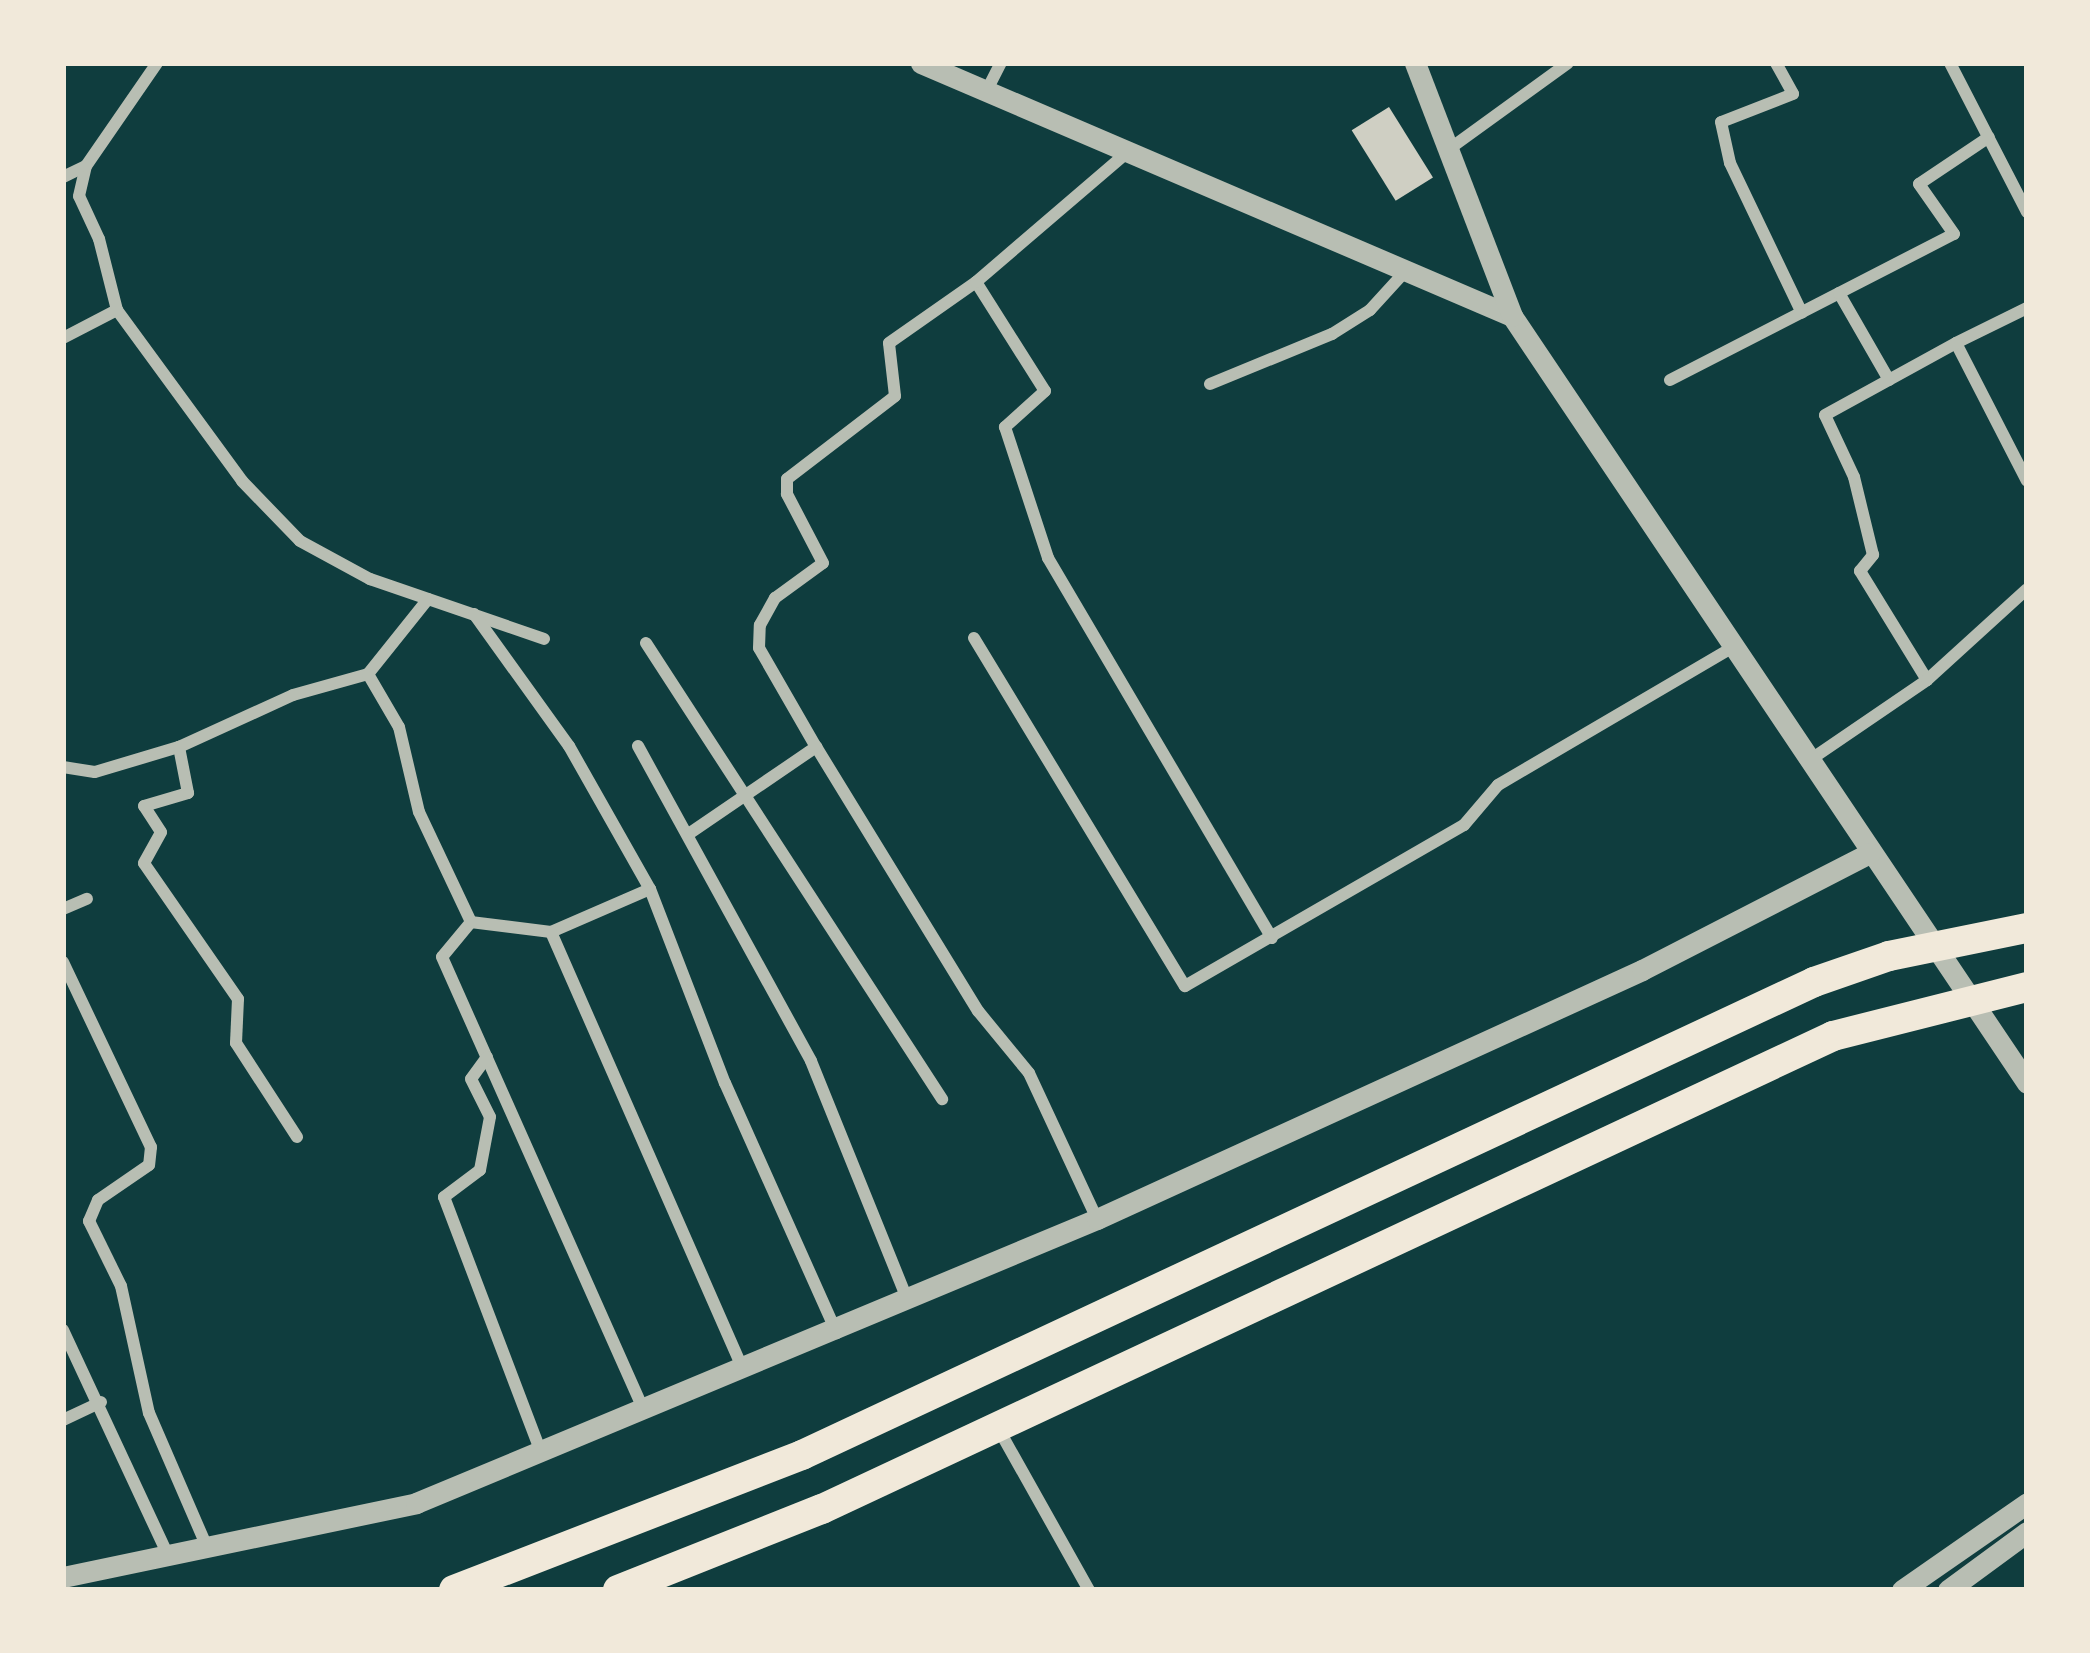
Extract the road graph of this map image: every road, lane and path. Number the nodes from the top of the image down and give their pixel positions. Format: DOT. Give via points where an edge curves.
graph roads {
  1 [pos="157,63"];
  2 [pos="921,63"];
  3 [pos="1001,63"];
  4 [pos="1415,63"];
  5 [pos="1568,63"];
  6 [pos="1776,63"];
  7 [pos="1950,63"];
  8 [pos="987,89"];
  9 [pos="1988,137"];
  10 [pos="1452,147"];
  11 [pos="1131,150"];
  12 [pos="86,166"];
  13 [pos="63,177"];
  14 [pos="2027,212"];
  15 [pos="1402,274"];
  16 [pos="976,282"];
  17 [pos="1839,293"];
  18 [pos="2027,308"];
  19 [pos="117,310"];
  20 [pos="1802,313"];
  21 [pos="1512,316"];
  22 [pos="63,338"];
  23 [pos="1956,343"];
  24 [pos="1670,380"];
  25 [pos="1889,380"];
  26 [pos="1210,384"];
  27 [pos="2027,481"];
  28 [pos="2027,589"];
  29 [pos="428,599"];
  30 [pos="474,614"];
  31 [pos="974,638"];
  32 [pos="544,639"];
  33 [pos="646,644"];
  34 [pos="1730,649"];
  35 [pos="368,674"];
  36 [pos="1927,680"];
  37 [pos="638,746"];
  38 [pos="179,747"];
  39 [pos="816,748"];
  40 [pos="1807,762"];
  41 [pos="63,767"];
  42 [pos="741,798"];
  43 [pos="690,832"];
  44 [pos="1870,853"];
  45 [pos="650,889"];
  46 [pos="87,898"];
  47 [pos="63,910"];
  48 [pos="471,922"];
  49 [pos="2027,928"];
  50 [pos="551,932"];
  51 [pos="1272,938"];
  52 [pos="1934,946"];
  53 [pos="63,962"];
  54 [pos="2027,987"];
  55 [pos="1970,998"];
  56 [pos="487,1057"];
  57 [pos="2027,1082"];
  58 [pos="942,1100"];
  59 [pos="297,1137"];
  60 [pos="1097,1219"];
  61 [pos="908,1302"];
  62 [pos="63,1330"];
  63 [pos="837,1333"];
  64 [pos="743,1371"];
  65 [pos="101,1402"];
  66 [pos="644,1411"];
  67 [pos="63,1420"];
  68 [pos="997,1427"];
  69 [pos="542,1453"];
  70 [pos="2027,1503"];
  71 [pos="2027,1532"];
  72 [pos="207,1547"];
  73 [pos="168,1555"];
  74 [pos="63,1577"];
  75 [pos="454,1590"];
  76 [pos="618,1590"];
  77 [pos="1090,1590"];
  78 [pos="1903,1590"];
  79 [pos="1948,1590"];
  1 -- 12 [label="street"];
  2 -- 8 [label="street"];
  3 -- 8 [label="street"];
  4 -- 10 [label="street"];
  5 -- 10 [label="street"];
  6 -- 20 [label="street" via="1792,94 1721,122 1730,163"];
  7 -- 9 [label="street"];
  8 -- 11 [label="street"];
  9 -- 14 [label="street"];
  9 -- 17 [label="street" via="1919,184 1954,234"];
  10 -- 21 [label="street"];
  11 -- 15 [label="street"];
  11 -- 16 [label="street"];
  12 -- 13 [label="street"];
  12 -- 19 [label="street" via="79,196 100,239"];
  15 -- 21 [label="street"];
  15 -- 26 [label="street" via="1370,310 1332,334"];
  16 -- 39 [label="street" via="889,344 896,388 888,404 787,479 823,563 767,608 759,648"];
  16 -- 51 [label="street" via="1045,391 1005,427 1048,558"];
  17 -- 20 [label="street"];
  17 -- 25 [label="street"];
  18 -- 23 [label="street"];
  19 -- 22 [label="street"];
  19 -- 29 [label="street" via="242,481 300,541"];
  20 -- 24 [label="street"];
  21 -- 34 [label="street"];
  23 -- 25 [label="street"];
  23 -- 27 [label="street"];
  25 -- 36 [label="street" via="1825,415 1854,477 1873,555 1860,571"];
  28 -- 36 [label="street"];
  29 -- 30 [label="street"];
  29 -- 35 [label="street"];
  30 -- 32 [label="street"];
  30 -- 45 [label="street" via="569,746"];
  31 -- 51 [label="street" via="1179,982 1195,985"];
  33 -- 42 [label="street"];
  34 -- 40 [label="street"];
  34 -- 51 [label="street" via="1498,784 1464,825"];
  35 -- 38 [label="street" via="293,695"];
  35 -- 48 [label="street" via="399,728 419,812"];
  36 -- 40 [label="street"];
  37 -- 43 [label="street"];
  38 -- 41 [label="street" via="95,772"];
  38 -- 59 [label="street" via="188,794 144,806 161,832 144,863 238,999 236,1043"];
  39 -- 42 [label="street"];
  39 -- 60 [label="street" via="978,1011 1029,1073"];
  40 -- 44 [label="street"];
  42 -- 43 [label="street"];
  42 -- 58 [label="street"];
  43 -- 61 [label="street" via="811,1061"];
  44 -- 52 [label="street"];
  44 -- 60 [label="street" via="1642,970"];
  45 -- 50 [label="street"];
  45 -- 63 [label="street" via="725,1083"];
  46 -- 47 [label="street"];
  48 -- 50 [label="street"];
  48 -- 56 [label="street" via="442,957"];
  49 -- 52 [label="main road"];
  50 -- 64 [label="street"];
  52 -- 55 [label="street"];
  52 -- 75 [label="main road" via="1814,982 802,1455"];
  53 -- 72 [label="street" via="151,1147 149,1165 98,1200 88,1221 121,1286 149,1413"];
  54 -- 55 [label="main road"];
  55 -- 57 [label="street"];
  55 -- 68 [label="main road" via="1833,1036"];
  56 -- 66 [label="street"];
  56 -- 69 [label="street" via="471,1079 490,1117 480,1170 444,1197"];
  60 -- 61 [label="street"];
  61 -- 63 [label="street"];
  62 -- 65 [label="street"];
  63 -- 64 [label="street"];
  64 -- 66 [label="street"];
  65 -- 67 [label="street"];
  65 -- 73 [label="street"];
  66 -- 69 [label="street"];
  68 -- 76 [label="main road" via="822,1509"];
  68 -- 77 [label="street"];
  69 -- 72 [label="street" via="416,1503"];
  70 -- 78 [label="street"];
  71 -- 79 [label="street"];
  72 -- 73 [label="street"];
  73 -- 74 [label="street"];
}
